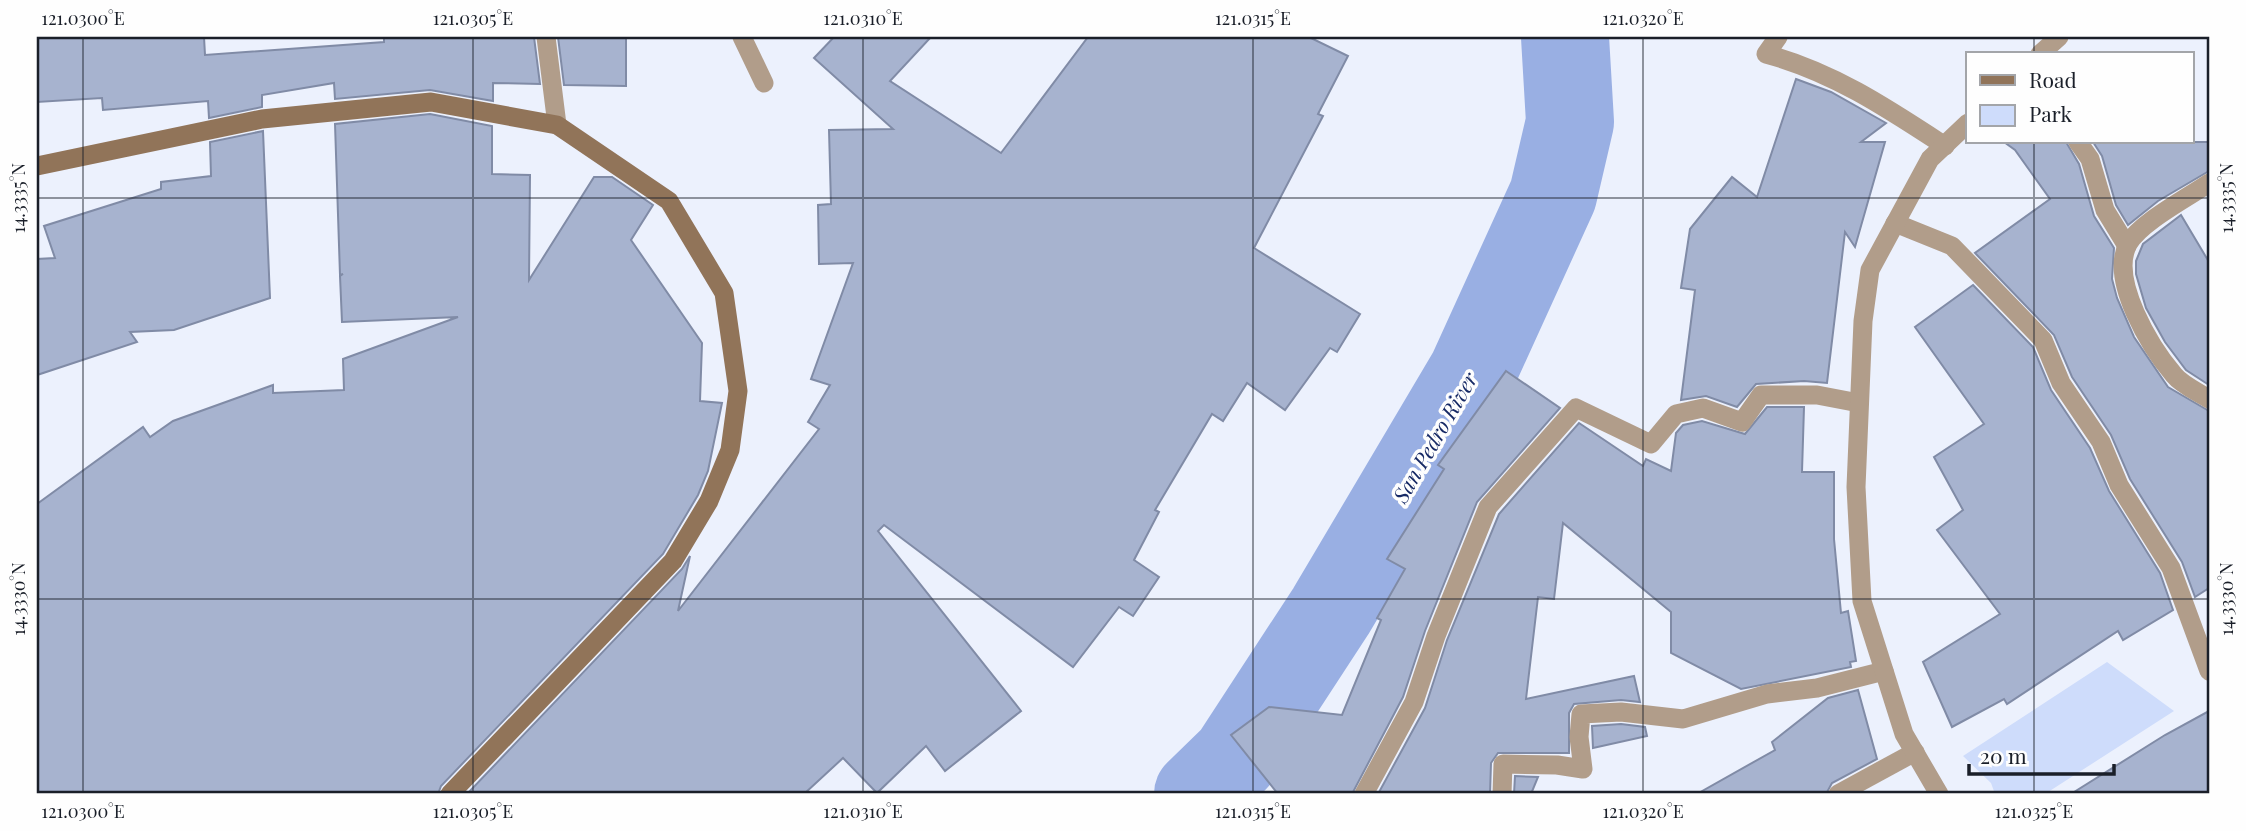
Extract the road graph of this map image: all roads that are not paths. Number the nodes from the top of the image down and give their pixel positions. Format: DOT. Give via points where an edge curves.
graph roads {
  1 [pos="546,37"];
  2 [pos="741,37"];
  3 [pos="1778,37"];
  4 [pos="2059,37"];
  5 [pos="2042,52"];
  6 [pos="764,83"];
  7 [pos="557,125"];
  8 [pos="1966,126"];
  9 [pos="2080,144"];
  10 [pos="1945,146"];
  11 [pos="37,166"];
  12 [pos="2209,183"];
  13 [pos="1895,223"];
  14 [pos="2127,246"];
  15 [pos="2209,399"];
  16 [pos="1860,403"];
  17 [pos="1884,671"];
  18 [pos="2209,671"];
  19 [pos="1915,752"];
  20 [pos="450,794"];
  21 [pos="1364,794"];
  22 [pos="1502,794"];
  23 [pos="1838,794"];
  24 [pos="1939,794"];
  1 -- 7 [label="street"];
  2 -- 6 [label="street"];
  3 -- 10 [label="street" via="1766,54 1806,65 1864,94"];
  4 -- 5 [label="street"];
  7 -- 11 [label="main road" via="431,102 262,119"];
  7 -- 20 [label="main road" via="669,201 724,293 738,391 730,450 709,501 673,561"];
  8 -- 10 [label="street"];
  9 -- 14 [label="street" via="2091,159 2105,210"];
  10 -- 13 [label="street" via="1930,159"];
  12 -- 14 [label="street" via="2137,232"];
  13 -- 16 [label="street" via="1870,270"];
  13 -- 18 [label="street" via="1952,246 2043,340 2061,383 2101,442 2119,485 2171,568"];
  14 -- 15 [label="street" via="2123,264 2126,290 2138,319 2175,377"];
  16 -- 17 [label="street" via="1856,487 1862,601"];
  16 -- 21 [label="street" via="1816,394 1761,394 1742,422 1703,408 1676,414 1651,444 1576,408 1488,507 1414,702"];
  17 -- 19 [label="street" via="1904,734"];
  17 -- 22 [label="street" via="1816,688 1767,694 1683,719 1622,712 1581,714 1583,769 1503,764"];
  19 -- 23 [label="street"];
  19 -- 24 [label="street"];
}
